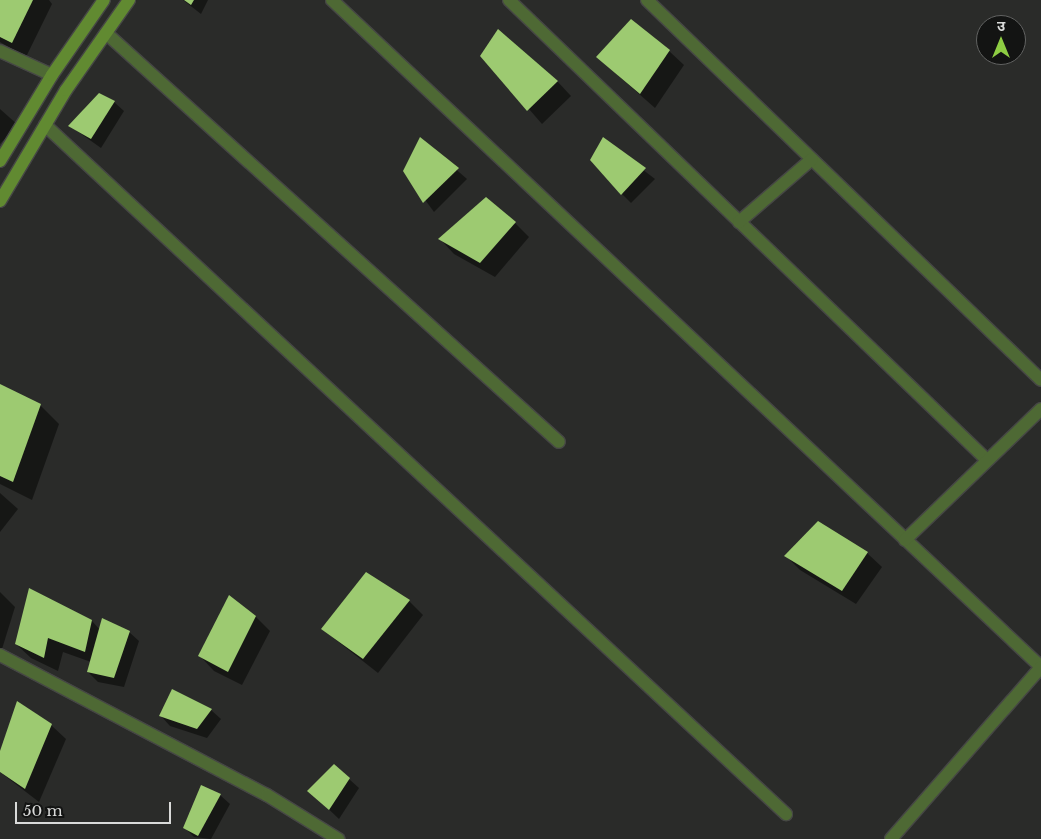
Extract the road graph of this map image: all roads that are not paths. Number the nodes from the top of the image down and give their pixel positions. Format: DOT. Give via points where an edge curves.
graph roads {
  1 [pos="104,0"];
  2 [pos="129,0"];
  3 [pos="332,0"];
  4 [pos="647,0"];
  5 [pos="514,2"];
  6 [pos="106,33"];
  7 [pos="0,51"];
  8 [pos="52,75"];
  9 [pos="45,125"];
  10 [pos="812,159"];
  11 [pos="0,161"];
  12 [pos="0,201"];
  13 [pos="739,222"];
  14 [pos="1041,380"];
  15 [pos="1041,409"];
  16 [pos="559,442"];
  17 [pos="987,460"];
  18 [pos="905,540"];
  19 [pos="0,655"];
  20 [pos="1041,667"];
  21 [pos="786,814"];
  22 [pos="338,839"];
  23 [pos="891,839"];
  1 -- 8 [label="street"];
  2 -- 6 [label="street"];
  3 -- 18 [label="street"];
  4 -- 10 [label="street"];
  5 -- 13 [label="street"];
  6 -- 9 [label="street"];
  6 -- 16 [label="street"];
  7 -- 8 [label="street"];
  8 -- 11 [label="street"];
  9 -- 12 [label="street"];
  9 -- 21 [label="street"];
  10 -- 13 [label="street"];
  10 -- 14 [label="street"];
  13 -- 17 [label="street"];
  15 -- 17 [label="street"];
  17 -- 18 [label="street"];
  18 -- 20 [label="street"];
  19 -- 22 [label="street" via="267,795"];
  20 -- 23 [label="street"];
}
